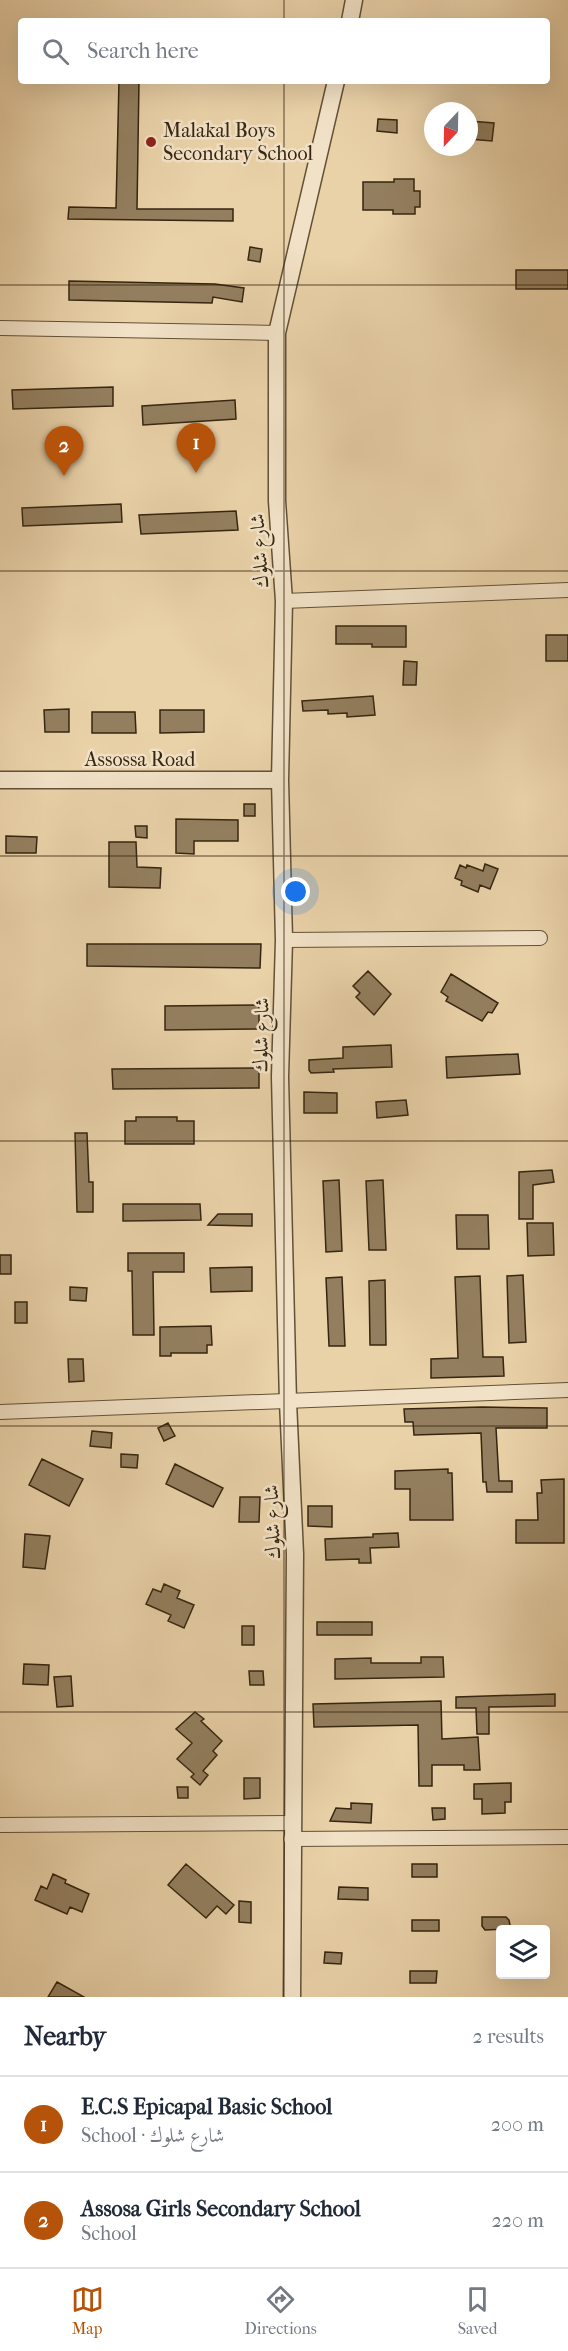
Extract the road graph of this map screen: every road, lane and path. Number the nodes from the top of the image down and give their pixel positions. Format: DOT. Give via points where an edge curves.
graph roads {
  1 [pos="354,0"];
  2 [pos="351,18"];
  3 [pos="335,84"];
  4 [pos="0,328"];
  5 [pos="277,333"];
  6 [pos="568,590"];
  7 [pos="284,601"];
  8 [pos="0,780"];
  9 [pos="280,780"];
  10 [pos="540,938"];
  11 [pos="284,940"];
  12 [pos="568,1390"];
  13 [pos="288,1402"];
  14 [pos="0,1412"];
  15 [pos="0,1825"];
  16 [pos="291,1831"];
  17 [pos="568,1837"];
  18 [pos="292,1997"];
  1 -- 2 [label="street"];
  3 -- 5 [label="street, شارع شلوك"];
  4 -- 5 [label="street"];
  5 -- 7 [label="street, شارع شلوك" via="277,501"];
  6 -- 7 [label="street"];
  7 -- 9 [label="street, شارع شلوك"];
  8 -- 9 [label="street, Assossa Road"];
  9 -- 11 [label="street, شارع شلوك"];
  10 -- 11 [label="street"];
  11 -- 13 [label="street, شارع شلوك" via="280,1077"];
  12 -- 13 [label="street"];
  13 -- 14 [label="street"];
  13 -- 16 [label="street, شارع شلوك" via="295,1554"];
  15 -- 16 [label="street"];
  16 -- 17 [label="street"];
  16 -- 18 [label="street, شارع شلوك"];
}
